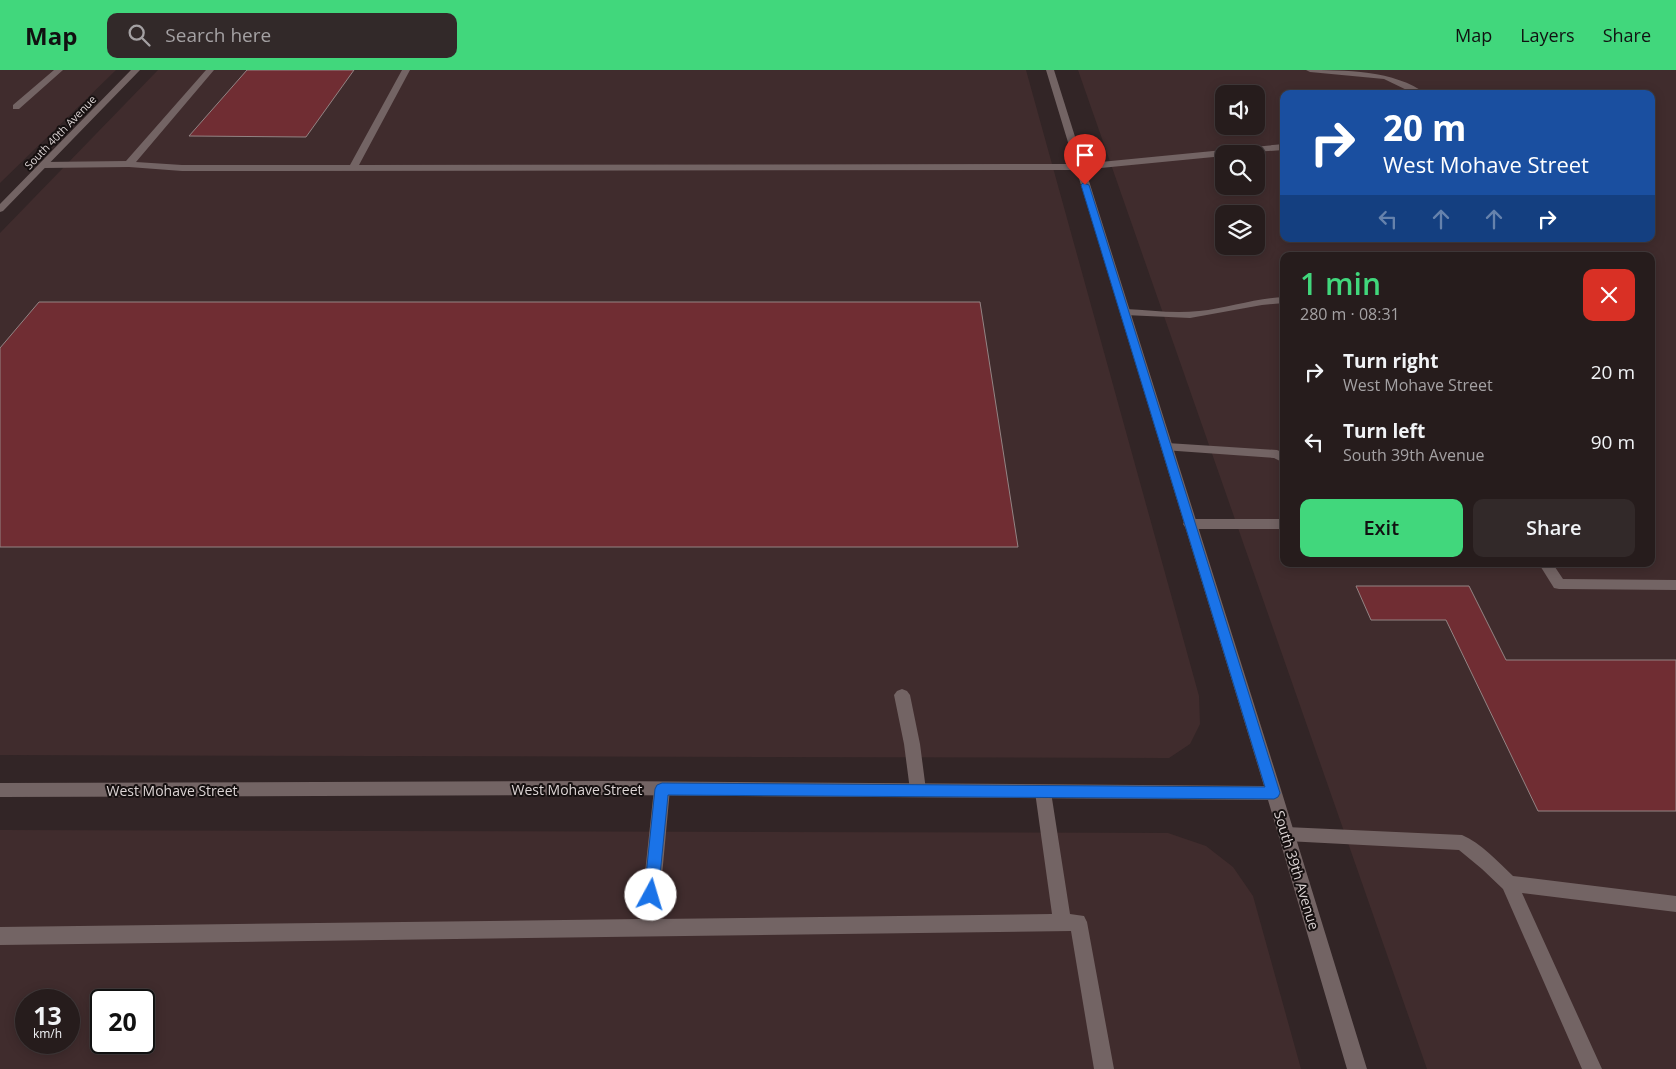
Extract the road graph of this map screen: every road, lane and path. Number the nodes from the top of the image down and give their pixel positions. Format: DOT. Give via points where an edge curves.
graph roads {
  1 [pos="59,70"];
  2 [pos="136,70"];
  3 [pos="210,70"];
  4 [pos="406,70"];
  5 [pos="1050,70"];
  6 [pos="1310,70"];
  7 [pos="1414,90"];
  8 [pos="16,107"];
  9 [pos="1280,147"];
  10 [pos="129,164"];
  11 [pos="44,165"];
  12 [pos="1080,167"];
  13 [pos="352,168"];
  14 [pos="0,209"];
  15 [pos="1280,300"];
  16 [pos="1124,312"];
  17 [pos="1167,447"];
  18 [pos="1280,456"];
  19 [pos="1190,524"];
  20 [pos="1280,524"];
  21 [pos="1548,567"];
  22 [pos="1676,585"];
  23 [pos="902,695"];
  24 [pos="662,789"];
  25 [pos="0,790"];
  26 [pos="918,790"];
  27 [pos="1043,792"];
  28 [pos="1274,793"];
  29 [pos="1286,834"];
  30 [pos="1509,884"];
  31 [pos="1676,904"];
  32 [pos="1062,922"];
  33 [pos="648,928"];
  34 [pos="0,936"];
  35 [pos="1104,1069"];
  36 [pos="1356,1069"];
  37 [pos="1592,1069"];
  1 -- 8 [label="street"];
  2 -- 11 [label="street, South 40th Avenue"];
  3 -- 10 [label="street"];
  4 -- 13 [label="street"];
  5 -- 12 [label="street, South 39th Avenue"];
  6 -- 7 [label="street" via="1386,76"];
  9 -- 12 [label="street"];
  10 -- 11 [label="street"];
  10 -- 13 [label="street" via="182,168"];
  11 -- 14 [label="street, South 40th Avenue"];
  12 -- 13 [label="street"];
  12 -- 16 [label="street, South 39th Avenue"];
  15 -- 16 [label="street" via="1198,314"];
  16 -- 17 [label="street, South 39th Avenue"];
  17 -- 18 [label="street"];
  17 -- 19 [label="street, South 39th Avenue"];
  19 -- 20 [label="street"];
  19 -- 28 [label="street, South 39th Avenue"];
  21 -- 22 [label="street" via="1559,584"];
  23 -- 26 [label="street"];
  24 -- 25 [label="street, West Mohave Street"];
  24 -- 26 [label="street, West Mohave Street"];
  24 -- 33 [label="street"];
  26 -- 27 [label="street, West Mohave Street"];
  27 -- 28 [label="street, West Mohave Street"];
  27 -- 32 [label="street"];
  28 -- 29 [label="street, South 39th Avenue"];
  29 -- 30 [label="street" via="1462,843"];
  29 -- 36 [label="street, South 39th Avenue"];
  30 -- 31 [label="street"];
  30 -- 37 [label="street"];
  32 -- 33 [label="street"];
  32 -- 35 [label="street" via="1078,922"];
  33 -- 34 [label="street"];
}
